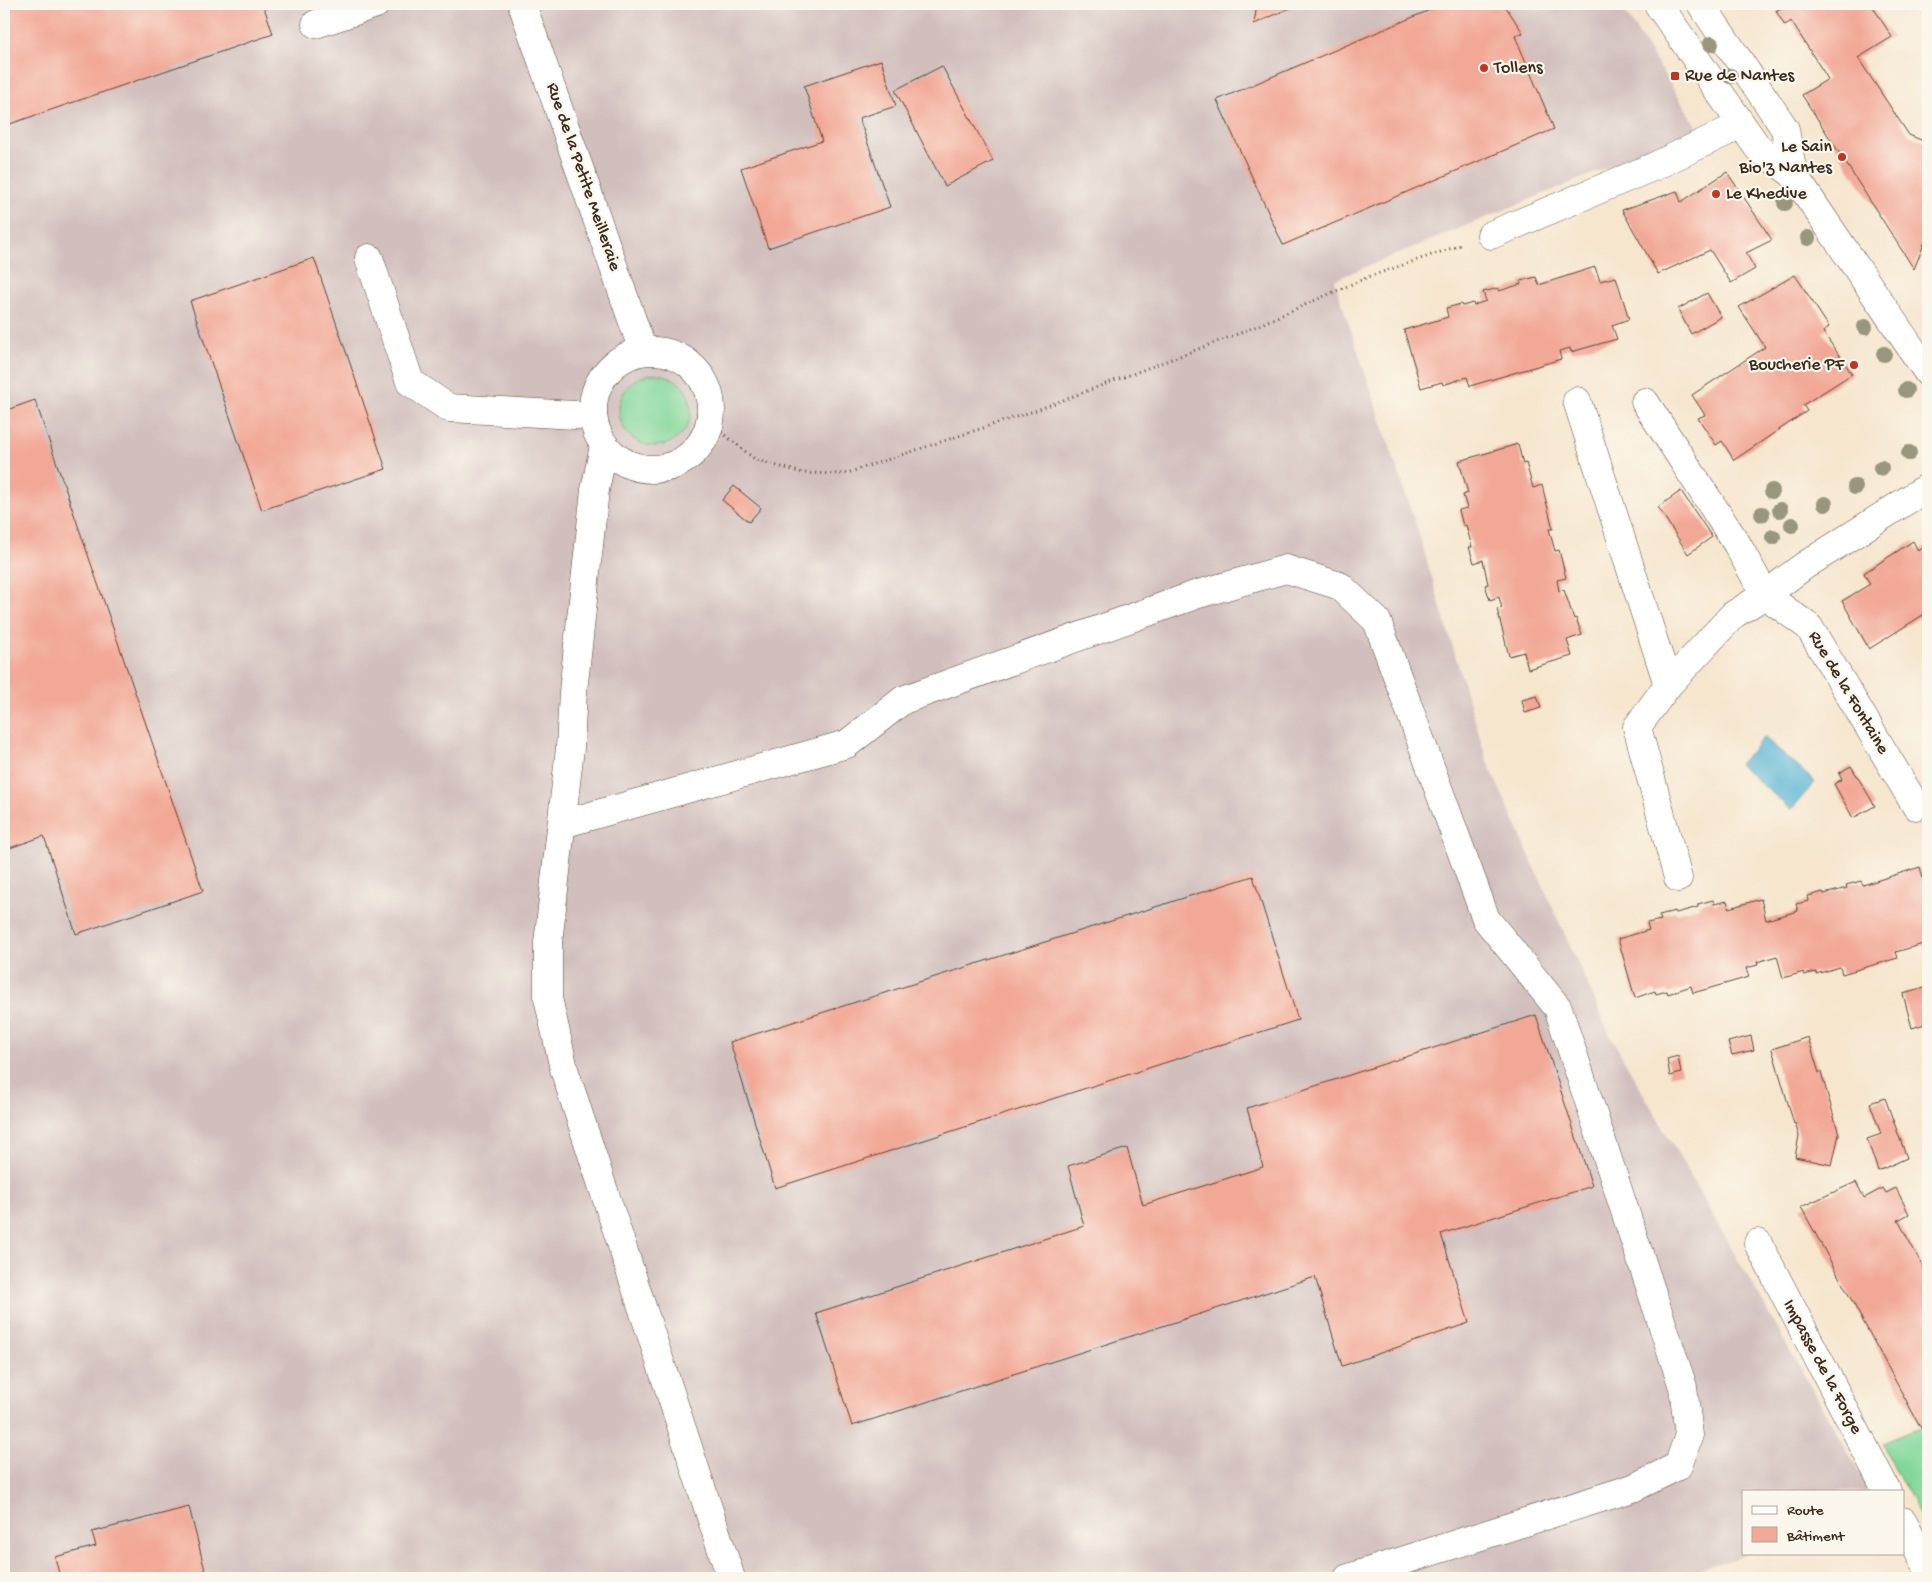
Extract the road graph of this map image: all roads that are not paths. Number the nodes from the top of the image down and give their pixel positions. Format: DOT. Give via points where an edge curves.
graph roads {
  1 [pos="376,4"];
  2 [pos="522,4"];
  3 [pos="1658,4"];
  4 [pos="1701,4"];
  5 [pos="316,24"];
  6 [pos="1741,124"];
  7 [pos="1793,174"];
  8 [pos="1491,235"];
  9 [pos="369,258"];
  10 [pos="643,351"];
  11 [pos="1928,373"];
  12 [pos="1577,401"];
  13 [pos="1645,402"];
  14 [pos="593,416"];
  15 [pos="604,446"];
  16 [pos="1928,487"];
  17 [pos="1765,595"];
  18 [pos="1668,685"];
  19 [pos="1916,806"];
  20 [pos="562,824"];
  21 [pos="1678,878"];
  22 [pos="1758,1243"];
  23 [pos="1886,1490"];
  24 [pos="1904,1523"];
  25 [pos="1928,1569"];
  26 [pos="731,1578"];
  27 [pos="1348,1578"];
  1 -- 5 [label="street"];
  2 -- 10 [label="street, Rue de la Petite Meilleraie"];
  3 -- 6 [label="street"];
  4 -- 7 [label="street" via="1785,129"];
  6 -- 7 [label="street" via="1758,148"];
  6 -- 8 [label="street" via="1655,166"];
  7 -- 11 [label="street"];
  9 -- 14 [label="street" via="410,382 450,408"];
  10 -- 14 [label="street" via="624,358 608,370 596,387"];
  10 -- 15 [label="street" via="663,352 681,358 696,370 706,386 711,404 710,423 703,441 690,456 674,466 655,469 636,468 619,460"];
  12 -- 18 [label="street"];
  13 -- 17 [label="street, Rue de la Fontaine" via="1737,544"];
  14 -- 15 [label="street" via="594,428"];
  15 -- 20 [label="street" via="595,490"];
  16 -- 17 [label="street" via="1804,566"];
  17 -- 18 [label="street" via="1733,615"];
  17 -- 19 [label="street, Rue de la Fontaine" via="1809,627"];
  18 -- 21 [label="street" via="1637,727"];
  20 -- 26 [label="street" via="548,943 548,998 564,1069"];
  20 -- 27 [label="street" via="847,744 903,700 1195,595 1286,569 1340,586 1377,621 1486,920 1558,1008 1683,1387 1689,1436 1678,1466 1633,1488"];
  22 -- 23 [label="street, Impasse de la Forge"];
  24 -- 25 [label="street"];
}
